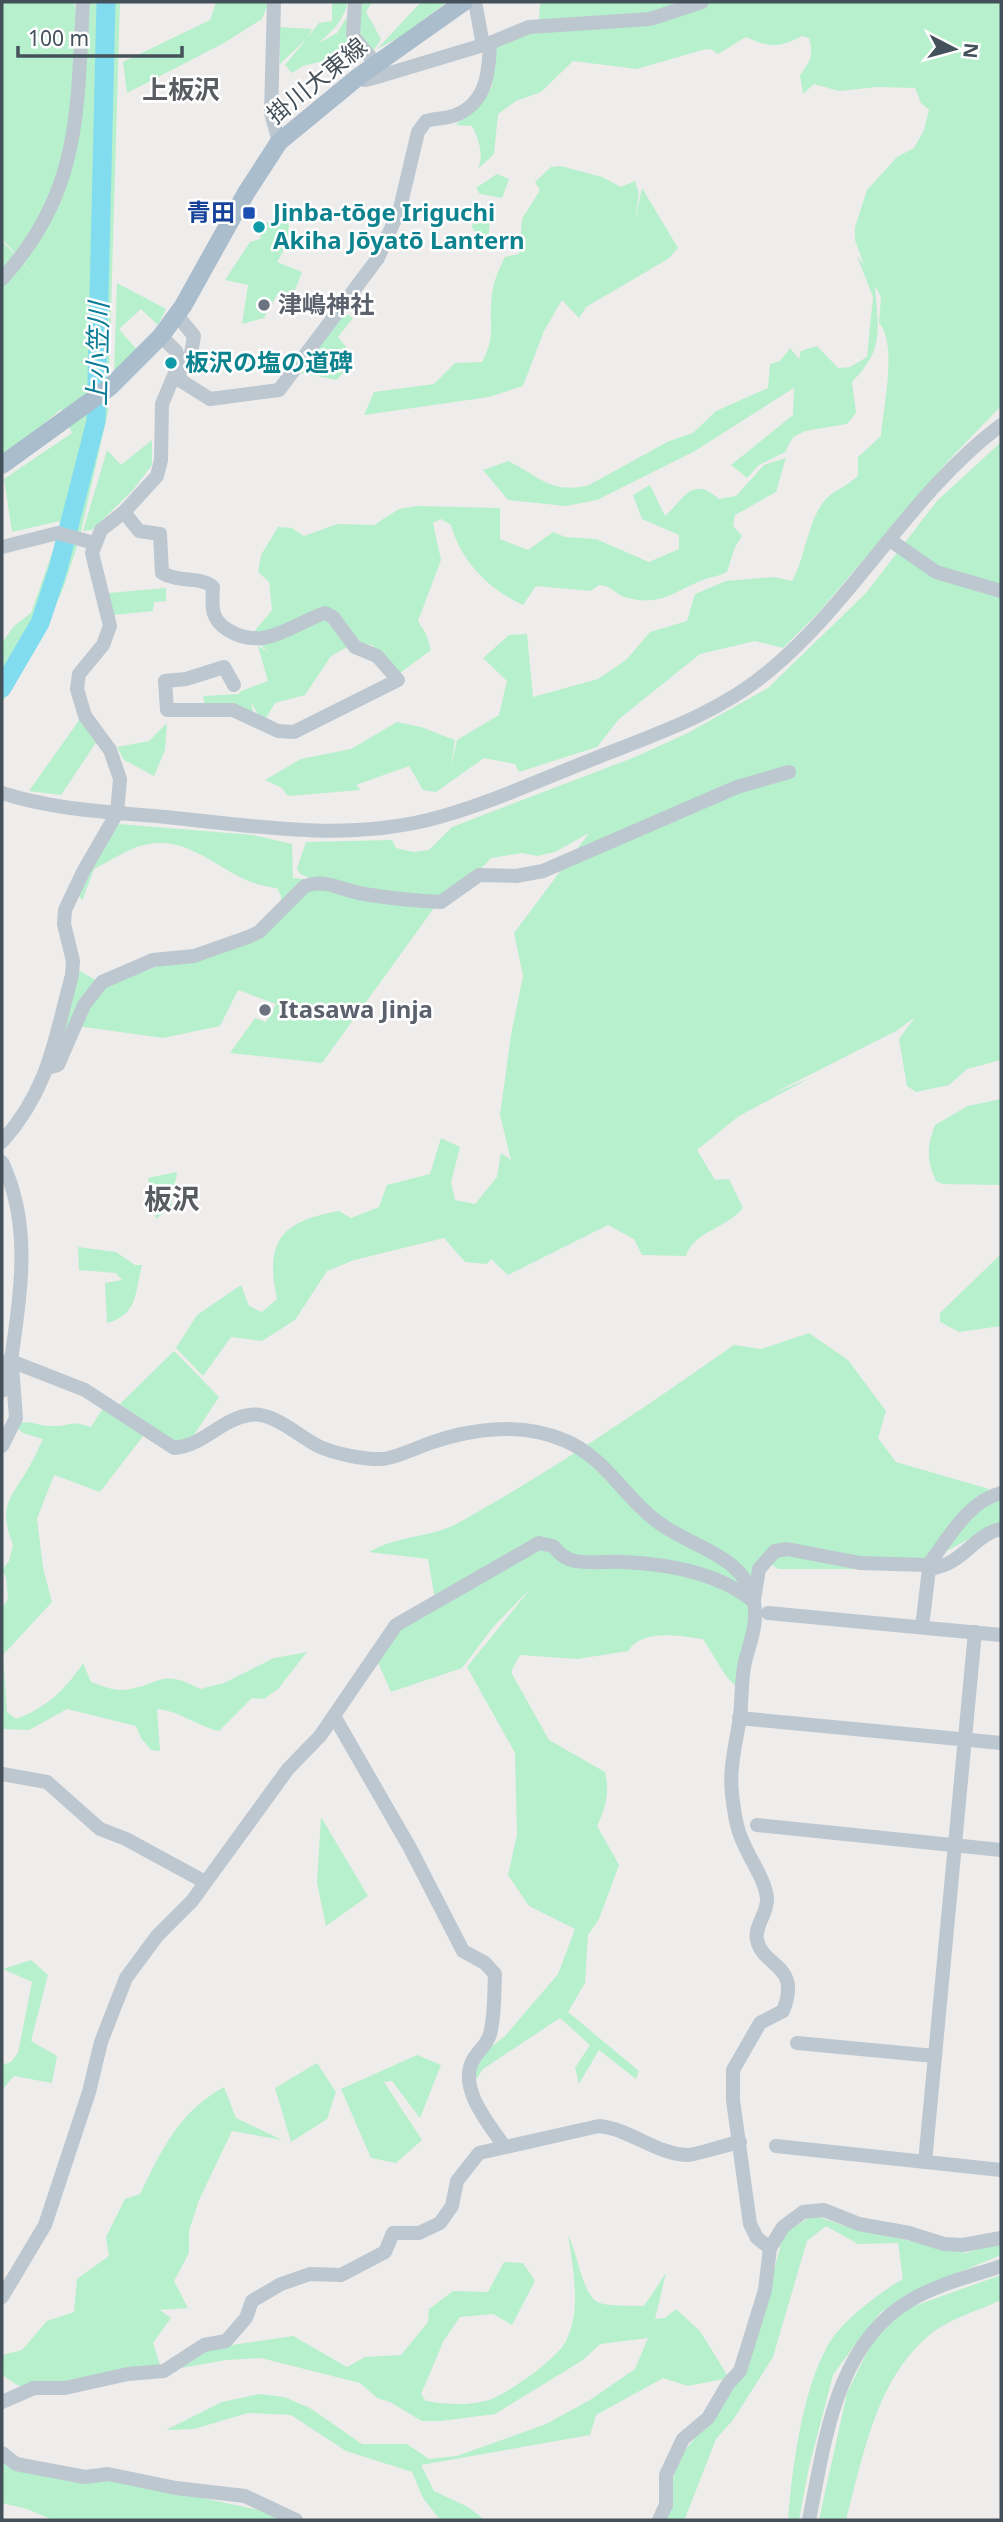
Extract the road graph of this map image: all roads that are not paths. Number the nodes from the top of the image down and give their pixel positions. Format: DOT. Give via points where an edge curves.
graph roads {
  1 [pos="83,2"];
  2 [pos="355,2"];
  3 [pos="464,2"];
  4 [pos="475,2"];
  5 [pos="702,2"];
  6 [pos="270,3"];
  7 [pos="487,44"];
  8 [pos="376,64"];
  9 [pos="358,77"];
  10 [pos="279,142"];
  11 [pos="2,279"];
  12 [pos="177,314"];
  13 [pos="161,336"];
  14 [pos="177,374"];
  15 [pos="1001,425"];
  16 [pos="2,465"];
  17 [pos="124,512"];
  18 [pos="890,540"];
  19 [pos="87,541"];
  20 [pos="2,547"];
  21 [pos="1001,591"];
  22 [pos="234,685"];
  23 [pos="789,772"];
  24 [pos="2,793"];
  25 [pos="117,813"];
  26 [pos="49,1066"];
  27 [pos="2,1142"];
  28 [pos="2,1162"];
  29 [pos="6,1362"];
  30 [pos="2,1391"];
  31 [pos="2,1446"];
  32 [pos="1001,1493"];
  33 [pos="1001,1529"];
  34 [pos="754,1601"];
  35 [pos="768,1613"];
  36 [pos="922,1627"];
  37 [pos="975,1632"];
  38 [pos="1001,1635"];
  39 [pos="334,1717"];
  40 [pos="739,1718"];
  41 [pos="967,1740"];
  42 [pos="1001,1743"];
  43 [pos="2,1774"];
  44 [pos="757,1825"];
  45 [pos="956,1846"];
  46 [pos="1001,1850"];
  47 [pos="205,1882"];
  48 [pos="797,2043"];
  49 [pos="935,2056"];
  50 [pos="740,2142"];
  51 [pos="505,2146"];
  52 [pos="776,2146"];
  53 [pos="925,2162"];
  54 [pos="1001,2169"];
  55 [pos="1001,2238"];
  56 [pos="770,2248"];
  57 [pos="1001,2266"];
  58 [pos="2,2297"];
  59 [pos="2,2402"];
  60 [pos="2,2453"];
  61 [pos="296,2520"];
  62 [pos="659,2520"];
  63 [pos="808,2520"];
  1 -- 11 [label="street" via="77,107 63,180 39,232"];
  2 -- 8 [label="street" via="353,36"];
  3 -- 8 [label="main road, 掛川大東線"];
  4 -- 7 [label="street"];
  5 -- 7 [label="street" via="650,19 529,27"];
  6 -- 10 [label="street" via="271,113"];
  7 -- 9 [label="street" via="377,77"];
  7 -- 14 [label="street" via="489,73 483,91 471,107 456,116 426,121 418,132 400,208 378,258 279,390 210,400"];
  8 -- 9 [label="main road, 掛川大東線"];
  9 -- 10 [label="main road, 掛川大東線"];
  10 -- 12 [label="main road, 掛川大東線"];
  12 -- 13 [label="main road, 掛川大東線"];
  12 -- 14 [label="street" via="194,336 190,359"];
  13 -- 14 [label="street" via="176,351 180,362"];
  13 -- 16 [label="main road, 掛川大東線" via="110,387"];
  14 -- 17 [label="street" via="162,404 157,476"];
  15 -- 18 [label="street" via="964,457"];
  17 -- 19 [label="street"];
  17 -- 22 [label="street" via="139,531 160,534 162,573 175,580 207,581 213,587 216,622 237,636 252,641 268,638 325,613 355,647 377,656 398,680 294,732 278,731 233,710 167,710 165,681 224,667"];
  18 -- 21 [label="street" via="936,572"];
  18 -- 25 [label="street" via="801,642 768,673 724,702 680,725 467,807 413,823 342,831"];
  19 -- 20 [label="street" via="58,533"];
  19 -- 25 [label="street" via="110,626 103,645 79,674 77,689 85,716 117,766"];
  23 -- 26 [label="street" via="737,787 543,871 479,875 441,902 362,894 328,883 305,886 260,932 194,956 153,960 102,982 84,1005 58,1065"];
  24 -- 25 [label="street"];
  25 -- 26 [label="street" via="65,910 72,975"];
  26 -- 27 [label="street" via="31,1103"];
  28 -- 29 [label="street" via="21,1221 23,1261"];
  29 -- 30 [label="street"];
  29 -- 31 [label="street" via="16,1385 16,1418"];
  29 -- 34 [label="street" via="85,1390 174,1448 187,1447 251,1414 265,1416 321,1447 369,1458 385,1459 435,1441 488,1430 530,1431 562,1439 593,1456 647,1515 736,1566"];
  32 -- 34 [label="street" via="972,1508 928,1565 860,1563 787,1549 775,1551 759,1569"];
  33 -- 36 [label="street" via="986,1532 948,1566 929,1569"];
  34 -- 39 [label="street" via="734,1585 710,1577 626,1562 576,1561 553,1546 539,1544 396,1625"];
  34 -- 40 [label="street"];
  35 -- 36 [label="street"];
  36 -- 37 [label="street"];
  37 -- 38 [label="street"];
  37 -- 41 [label="street"];
  39 -- 47 [label="street" via="288,1769"];
  39 -- 51 [label="street" via="463,1951 495,1973 491,2031 486,2046 472,2062 470,2081 479,2110"];
  40 -- 41 [label="street"];
  40 -- 50 [label="street" via="731,1778 734,1809 741,1839 767,1897 756,1931 758,1944 764,1955 780,1966 788,1999 783,2011 760,2023 735,2064 733,2100"];
  41 -- 42 [label="street"];
  41 -- 45 [label="street"];
  43 -- 47 [label="street" via="47,1782 100,1829"];
  44 -- 45 [label="street"];
  45 -- 46 [label="street"];
  45 -- 49 [label="street"];
  47 -- 58 [label="street" via="126,1978 101,2042 45,2225"];
  48 -- 49 [label="street"];
  49 -- 53 [label="street"];
  50 -- 51 [label="street" via="689,2155 616,2127 598,2126"];
  50 -- 56 [label="street" via="750,2224 757,2238"];
  51 -- 59 [label="street" via="479,2153 457,2181 452,2206 440,2222 419,2233 393,2233 385,2252 341,2275 310,2274 281,2284 252,2301 246,2318 226,2340 204,2345 164,2371 65,2388 34,2388"];
  52 -- 53 [label="street"];
  53 -- 54 [label="street"];
  55 -- 56 [label="street" via="944,2244 859,2224 824,2210 803,2212 783,2227"];
  56 -- 62 [label="street" via="765,2290 740,2371 708,2418 683,2439 666,2474 666,2505"];
  57 -- 63 [label="street" via="911,2300 865,2340 838,2394"];
  60 -- 61 [label="street" via="16,2464 85,2477 108,2474 245,2496"];
}
